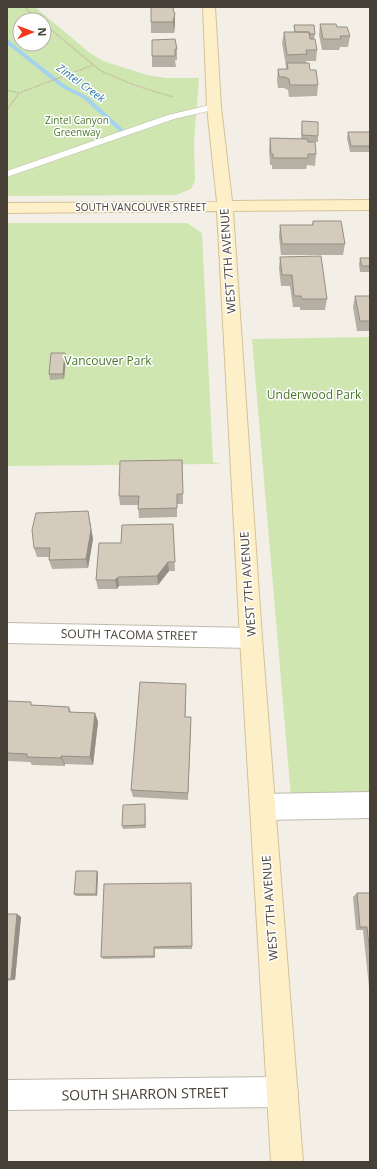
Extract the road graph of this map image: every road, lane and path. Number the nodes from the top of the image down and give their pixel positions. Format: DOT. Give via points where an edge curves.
graph roads {
  1 [pos="209,7"];
  2 [pos="52,31"];
  3 [pos="94,65"];
  4 [pos="7,90"];
  5 [pos="19,93"];
  6 [pos="214,105"];
  7 [pos="7,110"];
  8 [pos="7,174"];
  9 [pos="370,205"];
  10 [pos="225,207"];
  11 [pos="7,208"];
  12 [pos="7,632"];
  13 [pos="251,638"];
  14 [pos="370,805"];
  15 [pos="263,807"];
  16 [pos="283,1092"];
  17 [pos="7,1095"];
  18 [pos="287,1162"];
  1 -- 6 [label="street, WEST 7TH AVENUE"];
  2 -- 3 [label="path"];
  3 -- 5 [label="path"];
  3 -- 6 [label="path" via="101,72 134,86"];
  4 -- 5 [label="path"];
  5 -- 7 [label="path"];
  6 -- 8 [label="lane" via="171,117"];
  6 -- 10 [label="street, WEST 7TH AVENUE"];
  9 -- 10 [label="street, SOUTH VANCOUVER STREET"];
  10 -- 11 [label="street, SOUTH VANCOUVER STREET"];
  10 -- 13 [label="street, WEST 7TH AVENUE"];
  12 -- 13 [label="street, SOUTH TACOMA STREET"];
  13 -- 15 [label="street, WEST 7TH AVENUE"];
  14 -- 15 [label="street"];
  15 -- 16 [label="street, WEST 7TH AVENUE"];
  16 -- 17 [label="street, SOUTH SHARRON STREET"];
  16 -- 18 [label="street, WEST 7TH AVENUE"];
}
